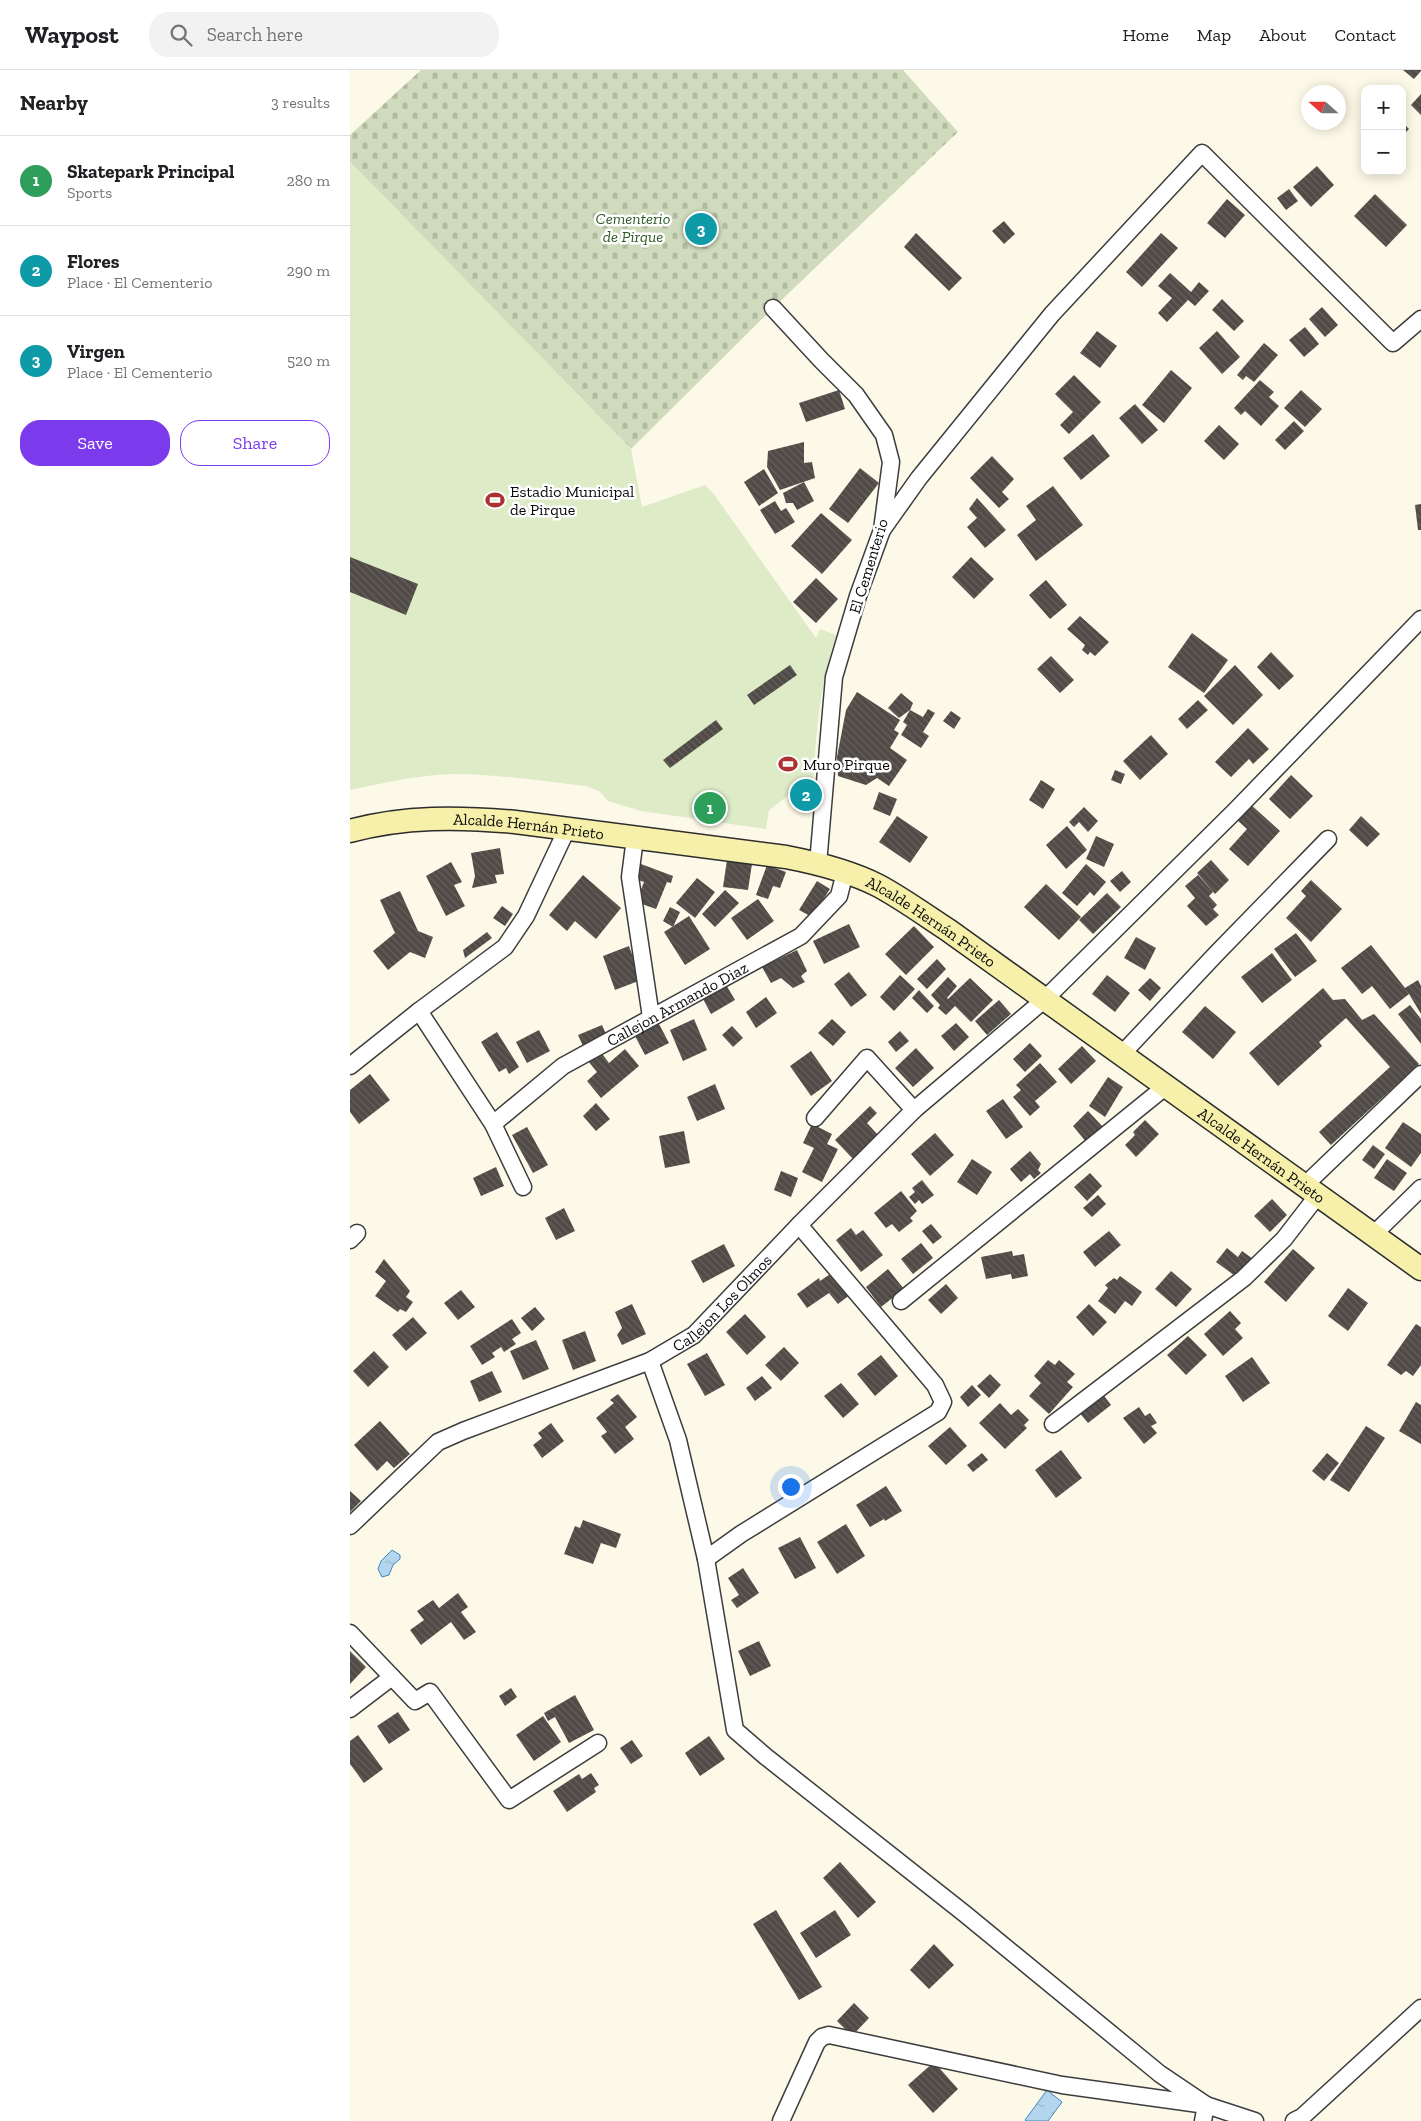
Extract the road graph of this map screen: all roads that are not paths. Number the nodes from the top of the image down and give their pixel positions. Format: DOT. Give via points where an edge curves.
graph roads {
  1 [pos="773,308"];
  2 [pos="1421,320"];
  3 [pos="882,530"];
  4 [pos="1421,619"];
  5 [pos="567,829"];
  6 [pos="350,831"];
  7 [pos="635,838"];
  8 [pos="1328,839"];
  9 [pos="818,864"];
  10 [pos="845,872"];
  11 [pos="1044,1000"];
  12 [pos="419,1011"];
  13 [pos="651,1017"];
  14 [pos="1121,1055"];
  15 [pos="350,1066"];
  16 [pos="1421,1074"];
  17 [pos="1165,1087"];
  18 [pos="914,1110"];
  19 [pos="815,1118"];
  20 [pos="493,1124"];
  21 [pos="523,1187"];
  22 [pos="1421,1188"];
  23 [pos="1312,1190"];
  24 [pos="799,1225"];
  25 [pos="1373,1235"];
  26 [pos="1421,1269"];
  27 [pos="901,1301"];
  28 [pos="650,1361"];
  29 [pos="1053,1424"];
  30 [pos="350,1526"];
  31 [pos="706,1559"];
  32 [pos="350,1633"];
  33 [pos="392,1677"];
  34 [pos="350,1709"];
  35 [pos="598,1743"];
  36 [pos="1421,2008"];
  37 [pos="1204,2113"];
  38 [pos="781,2121"];
  39 [pos="1255,2121"];
  40 [pos="1294,2121"];
  1 -- 3 [label="street, El Cementerio" via="856,395 884,435 891,462"];
  2 -- 3 [label="street" via="1393,343 1202,153 1052,314 919,478"];
  3 -- 9 [label="street, El Cementerio" via="834,677"];
  4 -- 11 [label="street, Callejon Los Olmos" via="1235,811"];
  5 -- 6 [label="main road, Alcalde Hernán Prieto" via="448,818 393,822"];
  5 -- 7 [label="main road, Alcalde Hernán Prieto"];
  5 -- 12 [label="street" via="526,916 505,946"];
  7 -- 9 [label="main road, Alcalde Hernán Prieto"];
  7 -- 13 [label="street" via="630,877"];
  8 -- 14 [label="street"];
  9 -- 10 [label="main road, Alcalde Hernán Prieto"];
  10 -- 11 [label="main road, Alcalde Hernán Prieto" via="890,893 948,930"];
  10 -- 13 [label="street, Callejon Armando Diaz" via="839,896 800,936"];
  11 -- 14 [label="main road, Alcalde Hernán Prieto"];
  11 -- 18 [label="street, Callejon Los Olmos"];
  12 -- 15 [label="street"];
  12 -- 20 [label="street"];
  13 -- 20 [label="street, Callejon Armando Diaz" via="563,1066"];
  14 -- 17 [label="main road, Alcalde Hernán Prieto"];
  16 -- 23 [label="street"];
  17 -- 23 [label="main road, Alcalde Hernán Prieto"];
  17 -- 27 [label="street"];
  18 -- 19 [label="street" via="867,1058"];
  18 -- 24 [label="street, Callejon Los Olmos"];
  20 -- 21 [label="street"];
  22 -- 25 [label="street"];
  23 -- 25 [label="main road, Alcalde Hernán Prieto"];
  23 -- 29 [label="street" via="1284,1239 1244,1278"];
  24 -- 28 [label="street, Callejon Los Olmos" via="694,1335"];
  24 -- 31 [label="street" via="935,1385 943,1402 938,1412"];
  25 -- 26 [label="main road, Alcalde Hernán Prieto"];
  28 -- 30 [label="street, Callejon Los Olmos" via="438,1442"];
  28 -- 31 [label="street" via="678,1440"];
  31 -- 37 [label="street" via="735,1730 965,1914"];
  32 -- 33 [label="street"];
  33 -- 34 [label="street"];
  33 -- 35 [label="street" via="415,1701 430,1692 509,1800"];
  36 -- 40 [label="street"];
  37 -- 38 [label="street" via="829,2035 817,2042"];
  37 -- 39 [label="street"];
}
